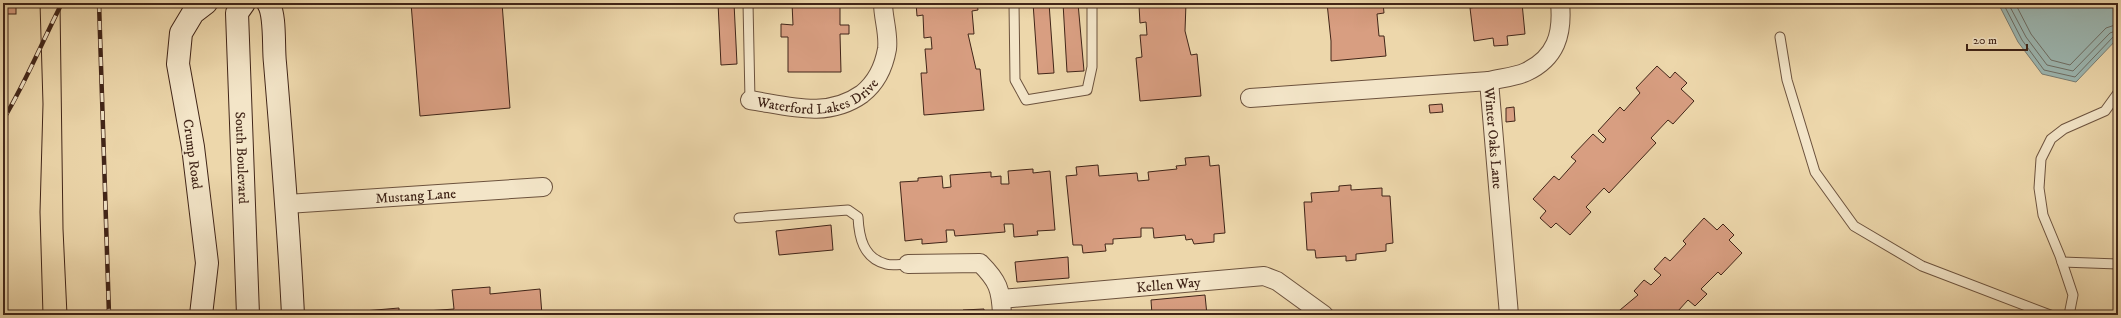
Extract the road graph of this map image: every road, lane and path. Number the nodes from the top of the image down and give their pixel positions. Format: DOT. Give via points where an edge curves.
graph roads {
  1 [pos="206,3"];
  2 [pos="244,3"];
  3 [pos="268,3"];
  4 [pos="748,3"];
  5 [pos="883,3"];
  6 [pos="1014,3"];
  7 [pos="1092,3"];
  8 [pos="1560,3"];
  9 [pos="1780,37"];
  10 [pos="1489,81"];
  11 [pos="2118,93"];
  12 [pos="1250,98"];
  13 [pos="750,100"];
  14 [pos="543,187"];
  15 [pos="287,204"];
  16 [pos="739,218"];
  17 [pos="2062,262"];
  18 [pos="908,264"];
  19 [pos="2118,264"];
  20 [pos="1002,307"];
  21 [pos="201,315"];
  22 [pos="248,315"];
  23 [pos="293,315"];
  24 [pos="1324,315"];
  25 [pos="1509,315"];
  26 [pos="2050,315"];
  27 [pos="2069,315"];
  1 -- 21 [label="main road, Crump Road" via="192,12 181,33 178,64 193,147 208,263"];
  2 -- 22 [label="main road, South Boulevard" via="237,13"];
  3 -- 15 [label="main road" via="272,9"];
  4 -- 13 [label="lane"];
  5 -- 13 [label="street, Waterford Lakes Drive" via="887,48 883,66 873,83 862,94 834,108 823,109"];
  6 -- 7 [label="lane" via="1015,80 1026,100 1087,90 1092,67"];
  8 -- 10 [label="street" via="1562,20 1557,43 1545,61 1525,73"];
  9 -- 26 [label="lane" via="1787,80 1815,172 1854,226 1922,266"];
  10 -- 12 [label="street, Winter Oaks Lane"];
  10 -- 25 [label="street, Winter Oaks Lane"];
  11 -- 17 [label="lane" via="2105,111 2064,129 2051,139 2041,159 2039,188 2043,215"];
  14 -- 15 [label="street, Mustang Lane"];
  15 -- 23 [label="main road"];
  16 -- 18 [label="lane" via="848,210 858,217 859,238 868,255 886,264"];
  17 -- 19 [label="lane"];
  17 -- 27 [label="lane" via="2073,294"];
  18 -- 20 [label="street" via="980,263 995,277"];
  20 -- 24 [label="street, Kellen Way" via="1264,276 1277,281"];
}
